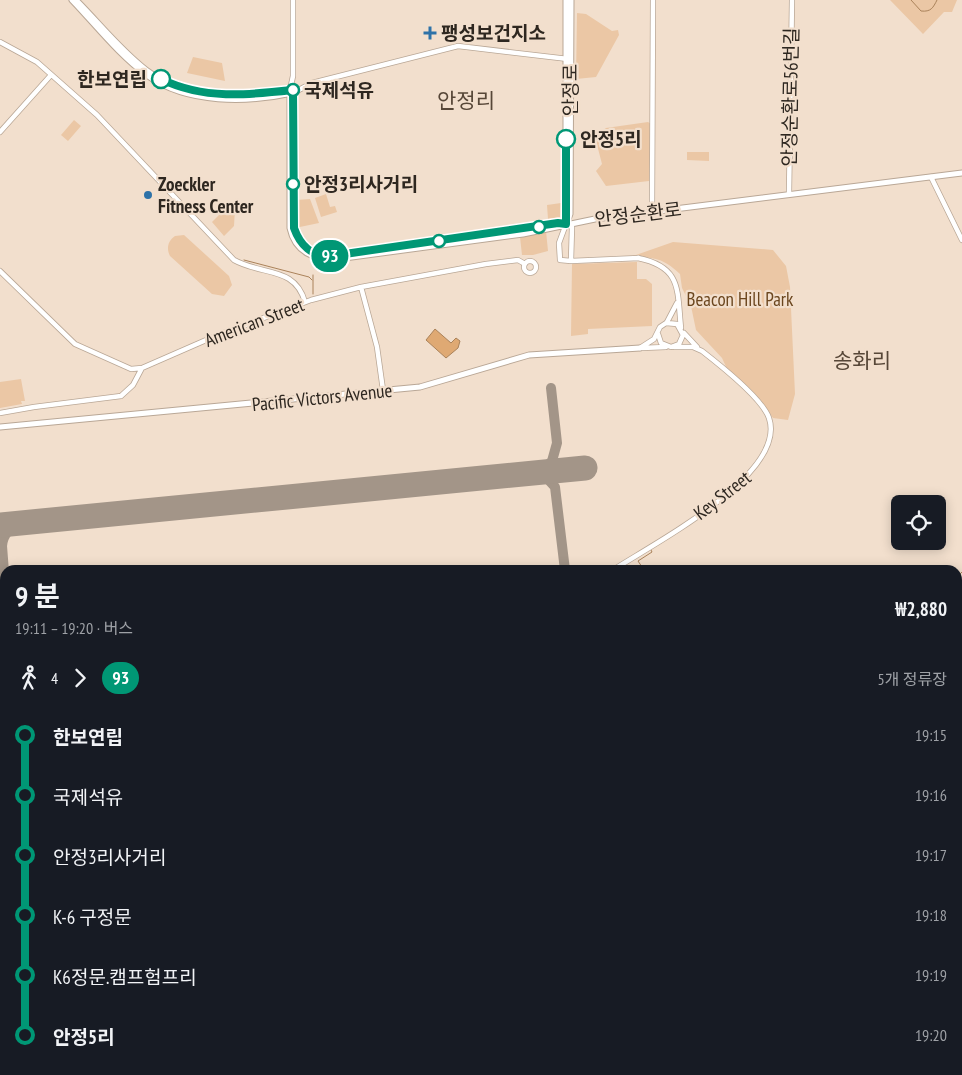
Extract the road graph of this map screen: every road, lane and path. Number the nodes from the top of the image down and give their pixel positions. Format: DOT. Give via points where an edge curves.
graph roads {
  1 [pos="72,0"];
  2 [pos="76,0"];
  3 [pos="293,0"];
  4 [pos="566,0"];
  5 [pos="571,0"];
  6 [pos="653,0"];
  7 [pos="792,0"];
  8 [pos="0,42"];
  9 [pos="568,59"];
  10 [pos="51,75"];
  11 [pos="292,92"];
  12 [pos="0,132"];
  13 [pos="962,173"];
  14 [pos="931,177"];
  15 [pos="789,194"];
  16 [pos="652,211"];
  17 [pos="566,224"];
  18 [pos="962,240"];
  19 [pos="571,261"];
  20 [pos="525,264"];
  21 [pos="0,271"];
  22 [pos="361,287"];
  23 [pos="305,302"];
  24 [pos="678,302"];
  25 [pos="666,323"];
  26 [pos="682,330"];
  27 [pos="658,334"];
  28 [pos="668,347"];
  29 [pos="674,347"];
  30 [pos="640,348"];
  31 [pos="700,350"];
  32 [pos="142,368"];
  33 [pos="383,390"];
  34 [pos="0,413"];
  35 [pos="0,427"];
  36 [pos="621,565"];
  1 -- 11 [label="main road" via="138,68 165,86 190,94 242,100"];
  2 -- 11 [label="main road" via="153,75 190,90 232,96"];
  3 -- 11 [label="street, 안정순환로"];
  4 -- 9 [label="main road, 안정로"];
  5 -- 9 [label="main road, 안정로"];
  6 -- 16 [label="street"];
  7 -- 15 [label="street, 안정순환로56번길"];
  8 -- 10 [label="street" via="37,62"];
  9 -- 11 [label="street" via="458,46 302,86"];
  9 -- 17 [label="main road, 안정로" via="570,214"];
  10 -- 12 [label="street"];
  10 -- 23 [label="street" via="124,142 234,260 248,268 292,279"];
  11 -- 17 [label="main road" via="294,228 300,242 312,252 331,256"];
  11 -- 17 [label="main road, 안정순환로" via="289,222 296,244 314,257 337,259 523,234"];
  13 -- 14 [label="main road, 안정순환로"];
  14 -- 15 [label="main road, 안정순환로"];
  14 -- 18 [label="street"];
  15 -- 16 [label="main road, 안정순환로"];
  16 -- 17 [label="main road, 안정순환로"];
  17 -- 19 [label="street" via="572,227"];
  17 -- 19 [label="street" via="559,243 560,260"];
  19 -- 24 [label="street" via="638,258 656,262 665,268 676,284"];
  20 -- 22 [label="street, American Street" via="518,260 498,262"];
  21 -- 32 [label="street" via="75,344 131,369"];
  22 -- 23 [label="street, American Street"];
  22 -- 33 [label="street" via="377,347"];
  23 -- 32 [label="street, American Street"];
  24 -- 25 [label="street"];
  24 -- 26 [label="street"];
  25 -- 26 [label="street" via="675,323"];
  25 -- 27 [label="street"];
  26 -- 29 [label="street" via="682,340"];
  26 -- 31 [label="street, Key Street"];
  27 -- 28 [label="street" via="661,343"];
  27 -- 30 [label="street"];
  28 -- 29 [label="street"];
  28 -- 30 [label="street"];
  29 -- 31 [label="street"];
  30 -- 33 [label="main road, Pacific Victors Avenue" via="529,355 420,387"];
  31 -- 36 [label="street, Key Street" via="763,407 771,433 767,451 753,472 731,492"];
  32 -- 34 [label="street" via="133,385 121,396"];
  33 -- 35 [label="main road, Pacific Victors Avenue"];
}
